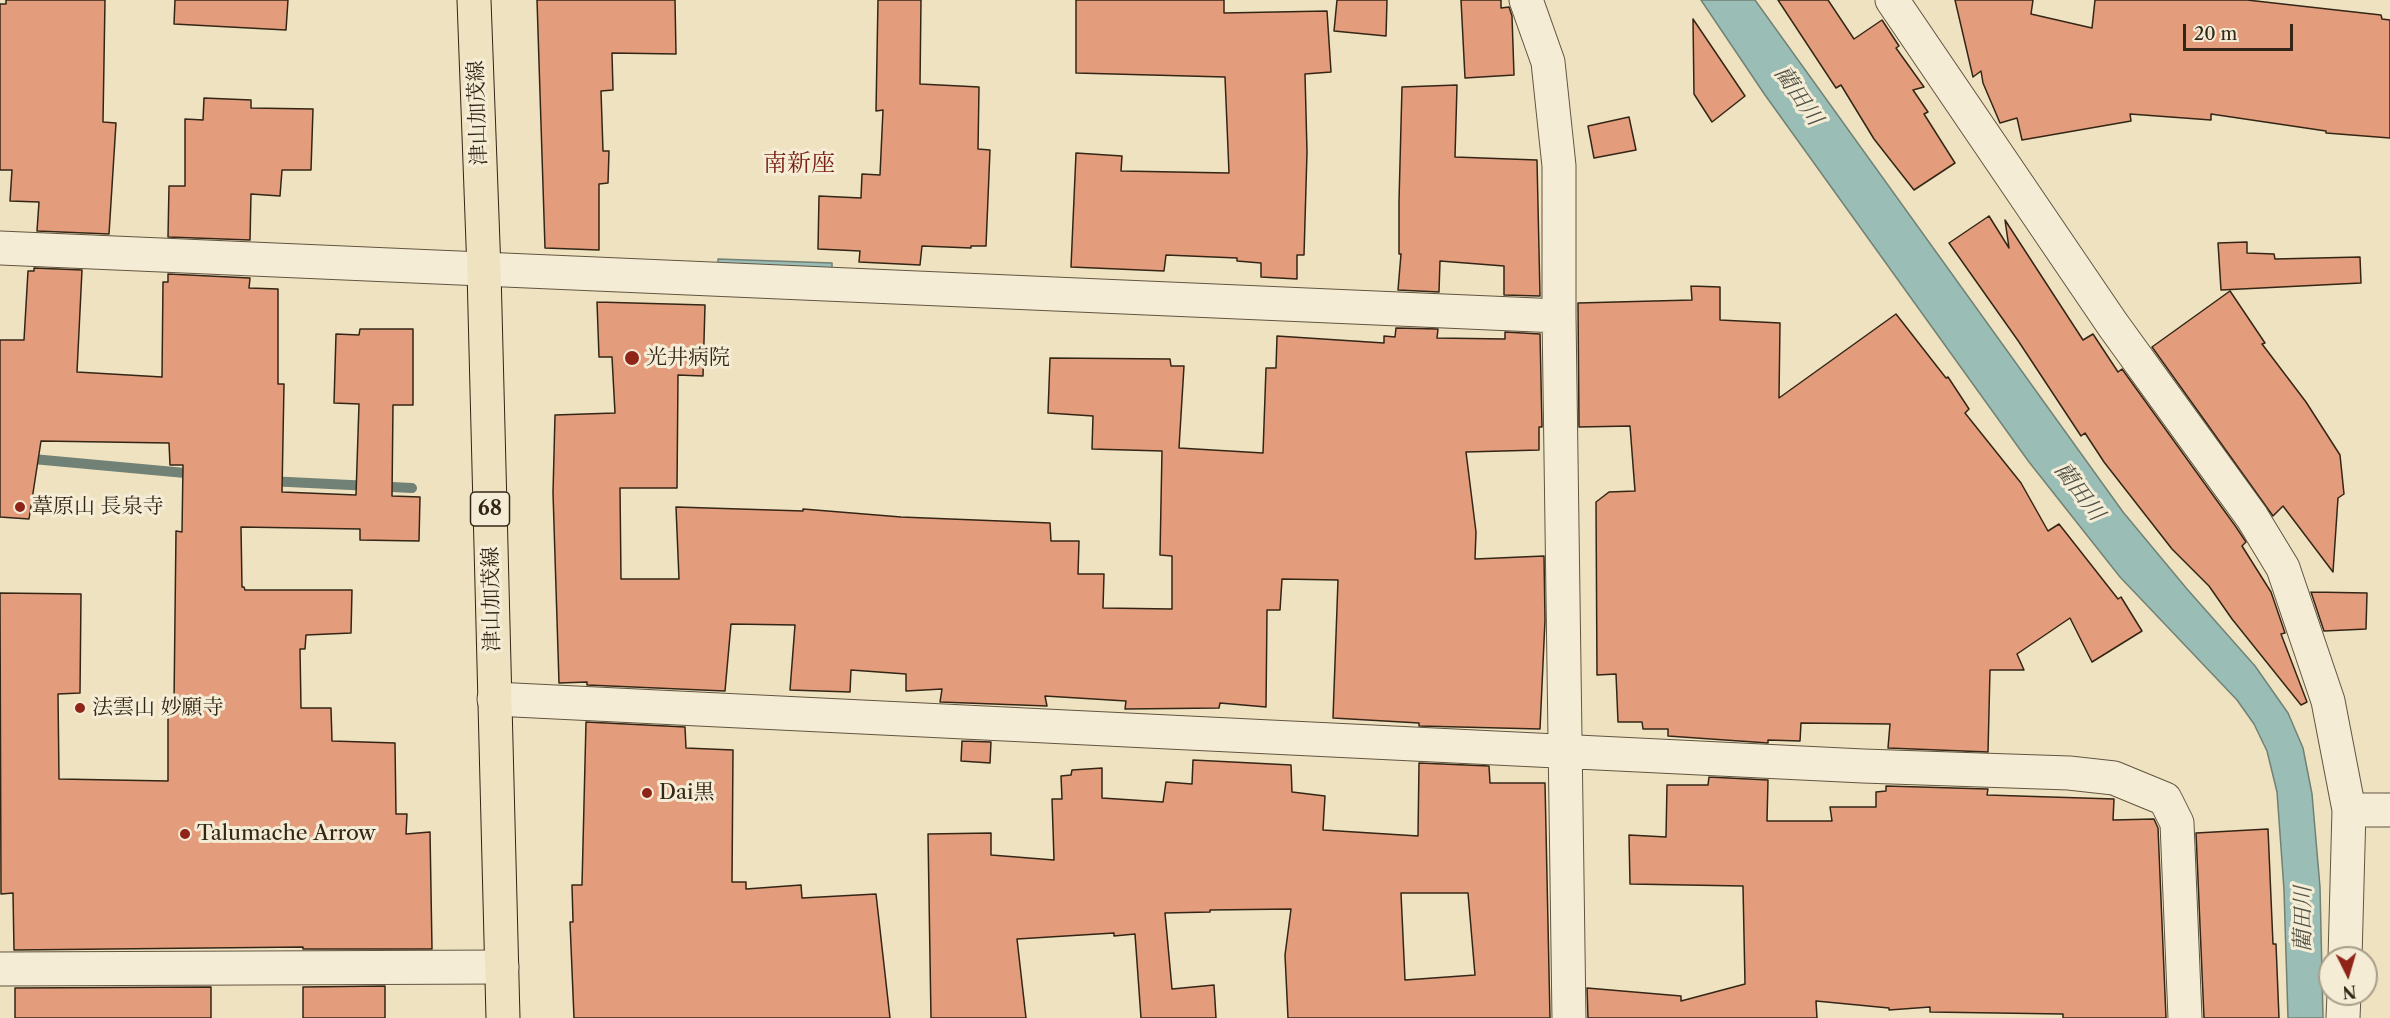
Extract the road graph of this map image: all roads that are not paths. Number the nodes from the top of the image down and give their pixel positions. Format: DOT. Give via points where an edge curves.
graph roads {
  1 [pos="474,0"];
  2 [pos="1527,0"];
  3 [pos="1892,0"];
  4 [pos="0,248"];
  5 [pos="484,271"];
  6 [pos="1559,316"];
  7 [pos="494,699"];
  8 [pos="1564,750"];
  9 [pos="2349,810"];
  10 [pos="2390,810"];
  11 [pos="2345,946"];
  12 [pos="502,967"];
  13 [pos="0,969"];
  14 [pos="503,1018"];
  15 [pos="1569,1018"];
  16 [pos="2185,1018"];
  1 -- 5 [label="main road, 津山加茂線 / 68"];
  2 -- 6 [label="street" via="1548,62 1559,166"];
  3 -- 9 [label="street" via="2113,325 2252,517 2283,568 2328,701"];
  4 -- 5 [label="street"];
  5 -- 6 [label="street"];
  5 -- 7 [label="main road, 津山加茂線 / 68"];
  6 -- 8 [label="street"];
  7 -- 8 [label="street"];
  7 -- 12 [label="main road, 津山加茂線 / 68"];
  8 -- 15 [label="street"];
  8 -- 16 [label="street" via="2069,773 2114,778 2165,799 2177,823"];
  9 -- 10 [label="street"];
  9 -- 11 [label="street"];
  12 -- 13 [label="street"];
  12 -- 14 [label="main road, 津山加茂線 / 68"];
}
